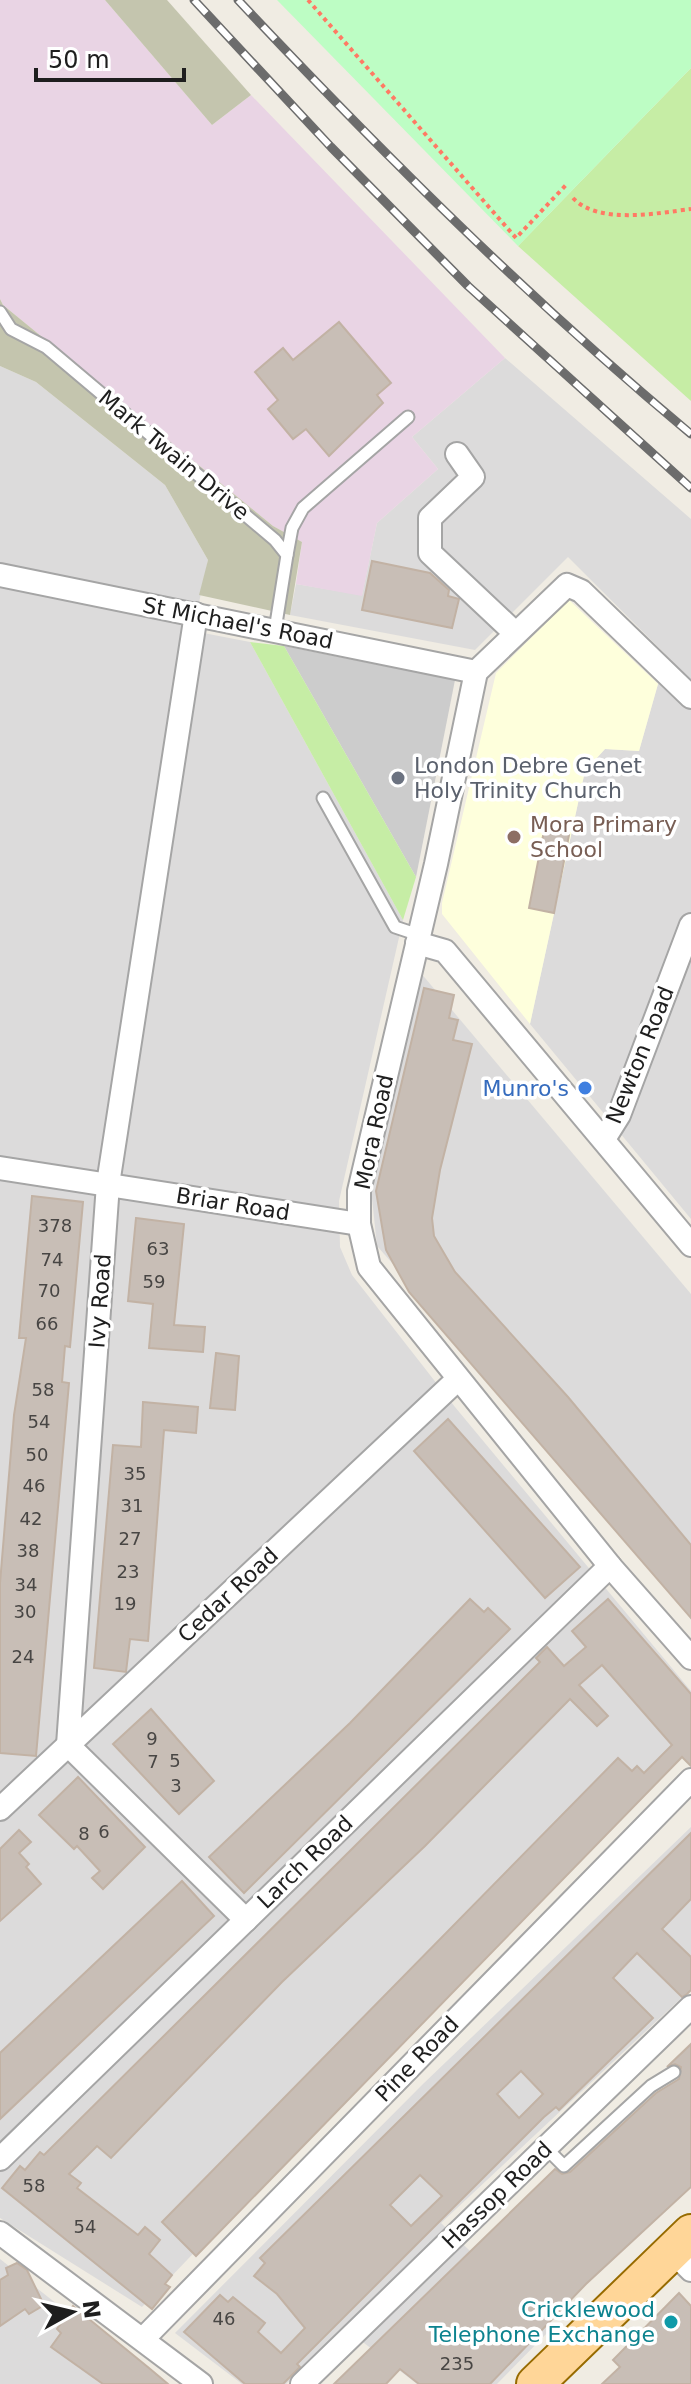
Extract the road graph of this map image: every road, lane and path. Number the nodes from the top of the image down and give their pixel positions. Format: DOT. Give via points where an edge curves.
graph roads {
  1 [pos="308,0"];
  2 [pos="566,185"];
  3 [pos="573,198"];
  4 [pos="691,209"];
  5 [pos="0,312"];
  6 [pos="408,417"];
  7 [pos="457,454"];
  8 [pos="287,555"];
  9 [pos="0,575"];
  10 [pos="196,614"];
  11 [pos="275,630"];
  12 [pos="515,633"];
  13 [pos="476,672"];
  14 [pos="691,697"];
  15 [pos="323,798"];
  16 [pos="691,925"];
  17 [pos="418,939"];
  18 [pos="604,1139"];
  19 [pos="0,1168"];
  20 [pos="108,1184"];
  21 [pos="359,1224"];
  22 [pos="691,1245"];
  23 [pos="457,1380"];
  24 [pos="610,1566"];
  25 [pos="691,1658"];
  26 [pos="68,1745"];
  27 [pos="691,1780"];
  28 [pos="0,1809"];
  29 [pos="246,1920"];
  30 [pos="691,2007"];
  31 [pos="674,2072"];
  32 [pos="546,2148"];
  33 [pos="0,2159"];
  34 [pos="0,2233"];
  35 [pos="685,2251"];
  36 [pos="144,2338"];
  37 [pos="201,2384"];
  38 [pos="302,2384"];
  39 [pos="535,2384"];
  1 -- 2 [label="path" via="516,238"];
  3 -- 4 [label="path" via="591,211 605,213"];
  5 -- 8 [label="lane, Mark Twain Drive" via="11,329 46,347"];
  6 -- 8 [label="lane" via="303,508"];
  7 -- 12 [label="street" via="473,477 430,518 430,553"];
  8 -- 11 [label="lane"];
  9 -- 10 [label="street, St Michael's Road"];
  10 -- 11 [label="street, St Michael's Road"];
  10 -- 20 [label="street, Ivy Road"];
  11 -- 13 [label="street, St Michael's Road"];
  12 -- 13 [label="street"];
  12 -- 14 [label="street" via="567,585 581,591"];
  13 -- 17 [label="street, Mora Road"];
  15 -- 17 [label="lane" via="395,927"];
  16 -- 18 [label="street, Newton Road" via="619,1115"];
  17 -- 18 [label="street" via="445,951"];
  17 -- 21 [label="street, Mora Road" via="359,1191"];
  18 -- 22 [label="street"];
  19 -- 20 [label="street, Briar Road"];
  20 -- 21 [label="street, Briar Road"];
  20 -- 26 [label="street, Ivy Road"];
  21 -- 23 [label="street, Mora Road" via="369,1267"];
  23 -- 24 [label="street, Mora Road"];
  23 -- 26 [label="street, Cedar Road"];
  24 -- 25 [label="street, Mora Road"];
  24 -- 29 [label="street, Larch Road"];
  26 -- 28 [label="street, Cedar Road"];
  26 -- 29 [label="street"];
  27 -- 36 [label="street, Pine Road"];
  29 -- 33 [label="street, Larch Road"];
  30 -- 32 [label="street, Hassop Road"];
  31 -- 32 [label="lane" via="651,2086 564,2166"];
  32 -- 38 [label="street, Hassop Road"];
  34 -- 36 [label="street"];
  35 -- 39 [label="main road"];
  36 -- 37 [label="street"];
}
